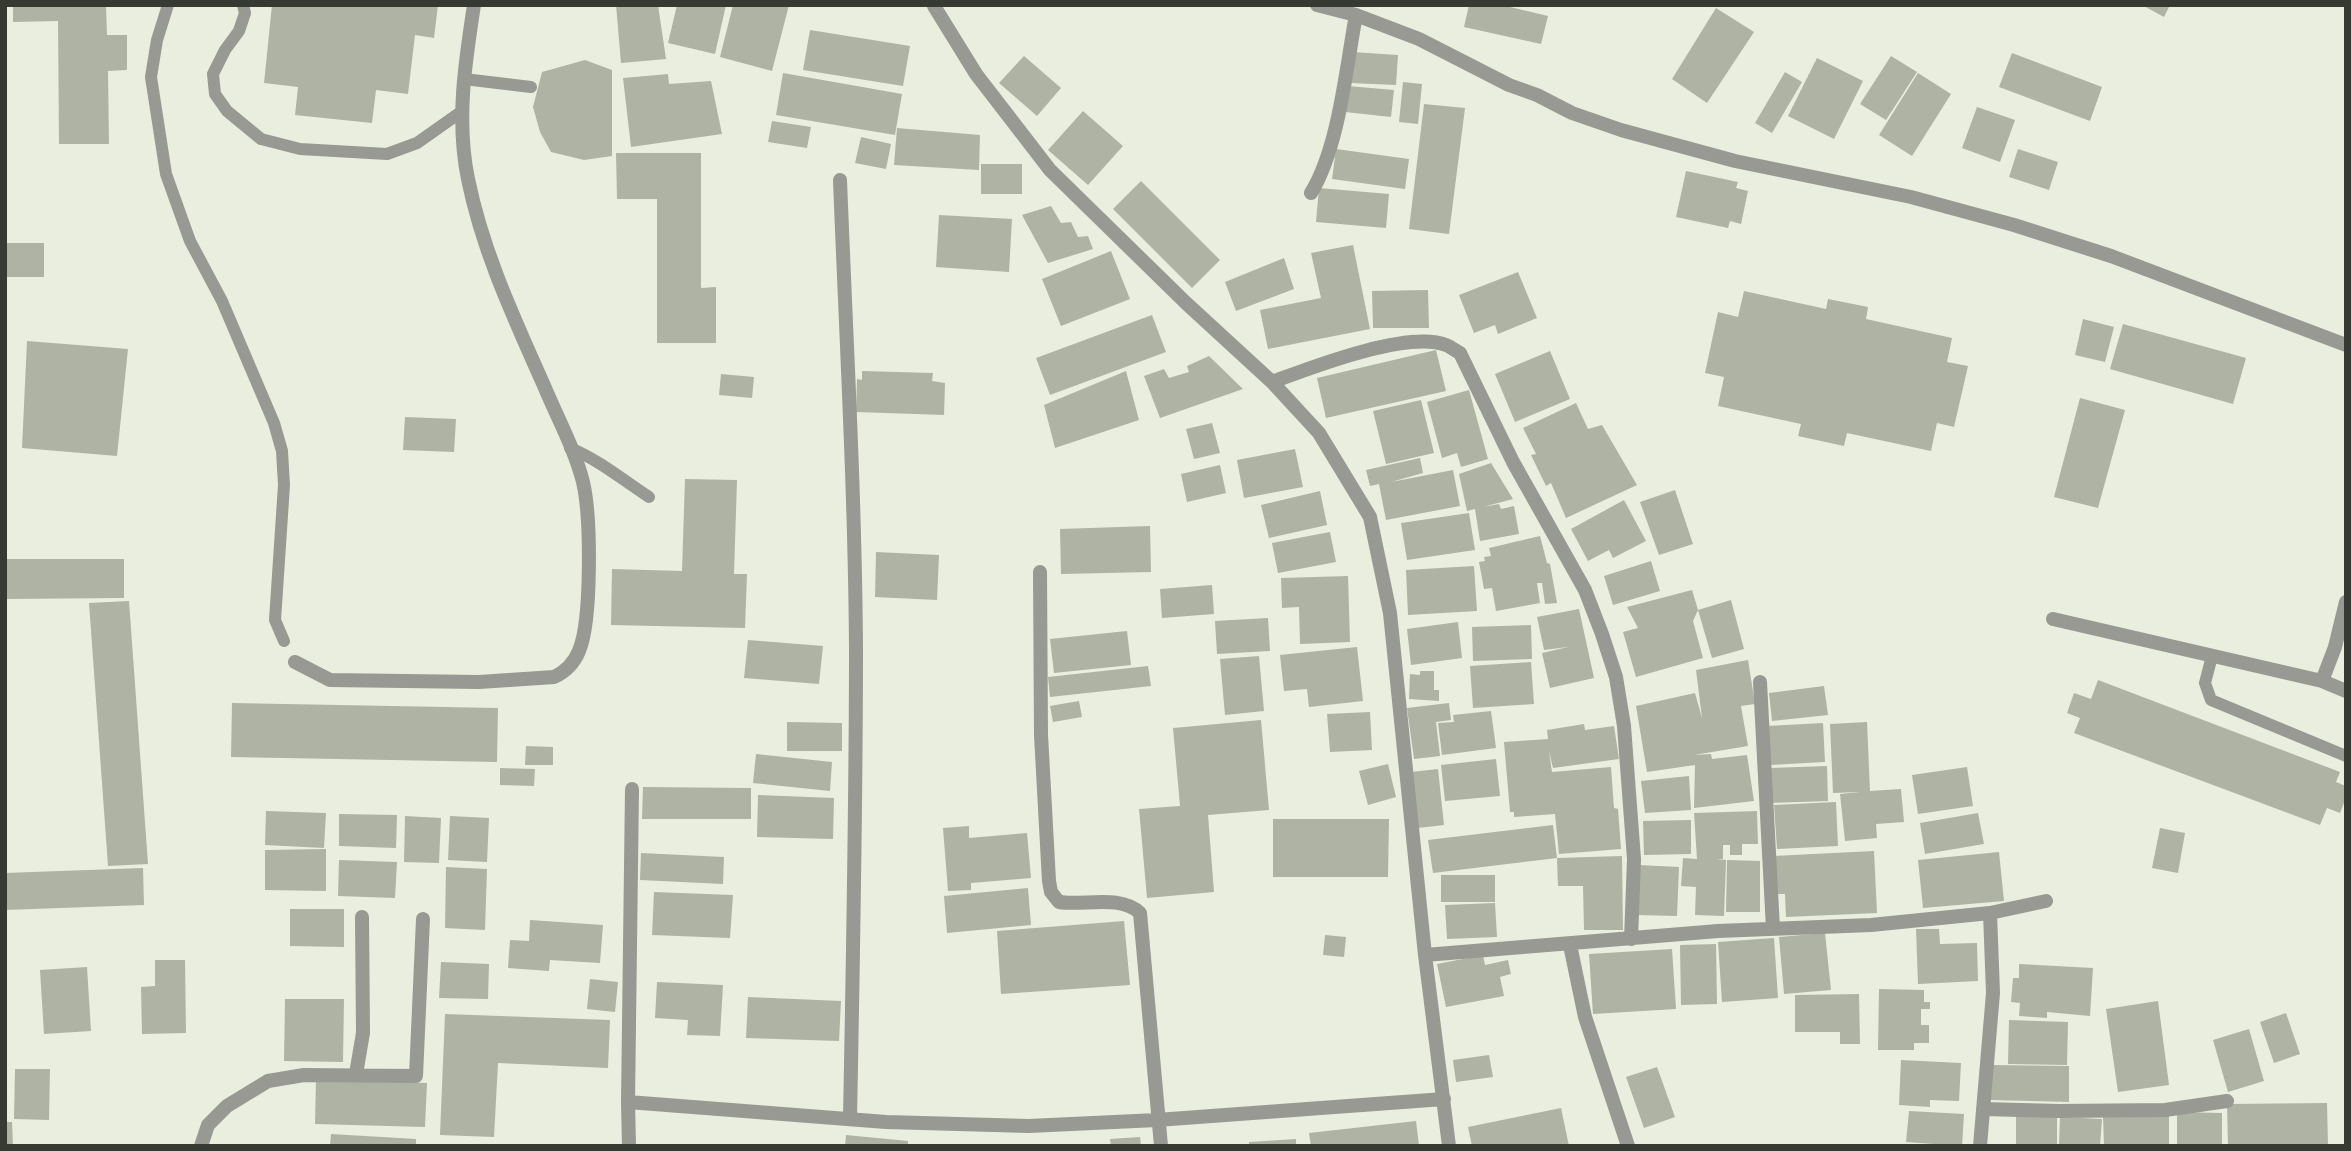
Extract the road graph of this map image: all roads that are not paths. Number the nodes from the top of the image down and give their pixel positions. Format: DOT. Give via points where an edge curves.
graph roads {
  1 [pos="168,5"];
  2 [pos="243,5"];
  3 [pos="474,5"];
  4 [pos="952,5"];
  5 [pos="1317,5"];
  6 [pos="929,6"];
  7 [pos="1356,15"];
  8 [pos="464,79"];
  9 [pos="531,87"];
  10 [pos="461,112"];
  11 [pos="840,180"];
  12 [pos="1311,192"];
  13 [pos="2346,345"];
  14 [pos="1272,382"];
  15 [pos="570,448"];
  16 [pos="649,497"];
  17 [pos="1040,572"];
  18 [pos="2346,602"];
  19 [pos="2053,619"];
  20 [pos="284,641"];
  21 [pos="2212,656"];
  22 [pos="295,662"];
  23 [pos="2322,681"];
  24 [pos="1760,682"];
  25 [pos="2346,691"];
  26 [pos="2346,756"];
  27 [pos="632,789"];
  28 [pos="2046,901"];
  29 [pos="1990,913"];
  30 [pos="362,917"];
  31 [pos="423,919"];
  32 [pos="1773,929"];
  33 [pos="1631,939"];
  34 [pos="1570,945"];
  35 [pos="1425,956"];
  36 [pos="356,1074"];
  37 [pos="1444,1099"];
  38 [pos="2227,1101"];
  39 [pos="628,1102"];
  40 [pos="1983,1109"];
  41 [pos="849,1119"];
  42 [pos="1157,1120"];
  43 [pos="201,1146"];
  44 [pos="629,1146"];
  45 [pos="1161,1146"];
  46 [pos="1449,1146"];
  47 [pos="1628,1146"];
  48 [pos="1980,1146"];
  1 -- 20 [label="lane" via="151,77 166,174 190,241 222,302 282,451 275,620"];
  2 -- 10 [label="lane" via="239,31 213,74 215,94 227,111 261,139 300,149 387,155 417,143"];
  3 -- 8 [label="street"];
  4 -- 6 [label="street"];
  5 -- 7 [label="street"];
  6 -- 14 [label="street" via="1050,170"];
  7 -- 12 [label="street" via="1330,148"];
  7 -- 13 [label="street" via="1419,39 1572,113 1621,130 2014,225 2111,256"];
  8 -- 9 [label="lane"];
  8 -- 10 [label="street"];
  10 -- 15 [label="street" via="467,177 483,240"];
  11 -- 41 [label="street" via="856,647"];
  14 -- 33 [label="street" via="1324,362 1399,344 1446,344 1460,353 1513,462 1585,590 1616,677 1634,859"];
  14 -- 35 [label="street" via="1319,433 1370,517 1390,613"];
  15 -- 16 [label="lane" via="601,463"];
  15 -- 22 [label="street" via="583,483 587,611 578,652 564,672 554,677 479,682 330,680"];
  17 -- 42 [label="street" via="1048,881 1059,902 1118,903 1140,913"];
  18 -- 23 [label="street"];
  19 -- 21 [label="street"];
  21 -- 23 [label="street"];
  21 -- 26 [label="lane" via="2205,683 2211,700"];
  23 -- 25 [label="street"];
  24 -- 32 [label="street"];
  27 -- 39 [label="street"];
  28 -- 29 [label="street"];
  29 -- 32 [label="street"];
  29 -- 40 [label="street" via="1993,993"];
  30 -- 36 [label="street" via="363,1033"];
  31 -- 36 [label="street" via="416,1076"];
  32 -- 33 [label="street"];
  33 -- 34 [label="street"];
  34 -- 35 [label="street"];
  34 -- 47 [label="street" via="1585,1017"];
  35 -- 37 [label="street"];
  36 -- 43 [label="street" via="268,1081 208,1125"];
  37 -- 42 [label="street"];
  37 -- 46 [label="street"];
  38 -- 40 [label="street" via="2165,1110"];
  39 -- 41 [label="street"];
  39 -- 44 [label="street"];
  40 -- 48 [label="street"];
  41 -- 42 [label="street" via="1029,1126"];
  42 -- 45 [label="street"];
}
